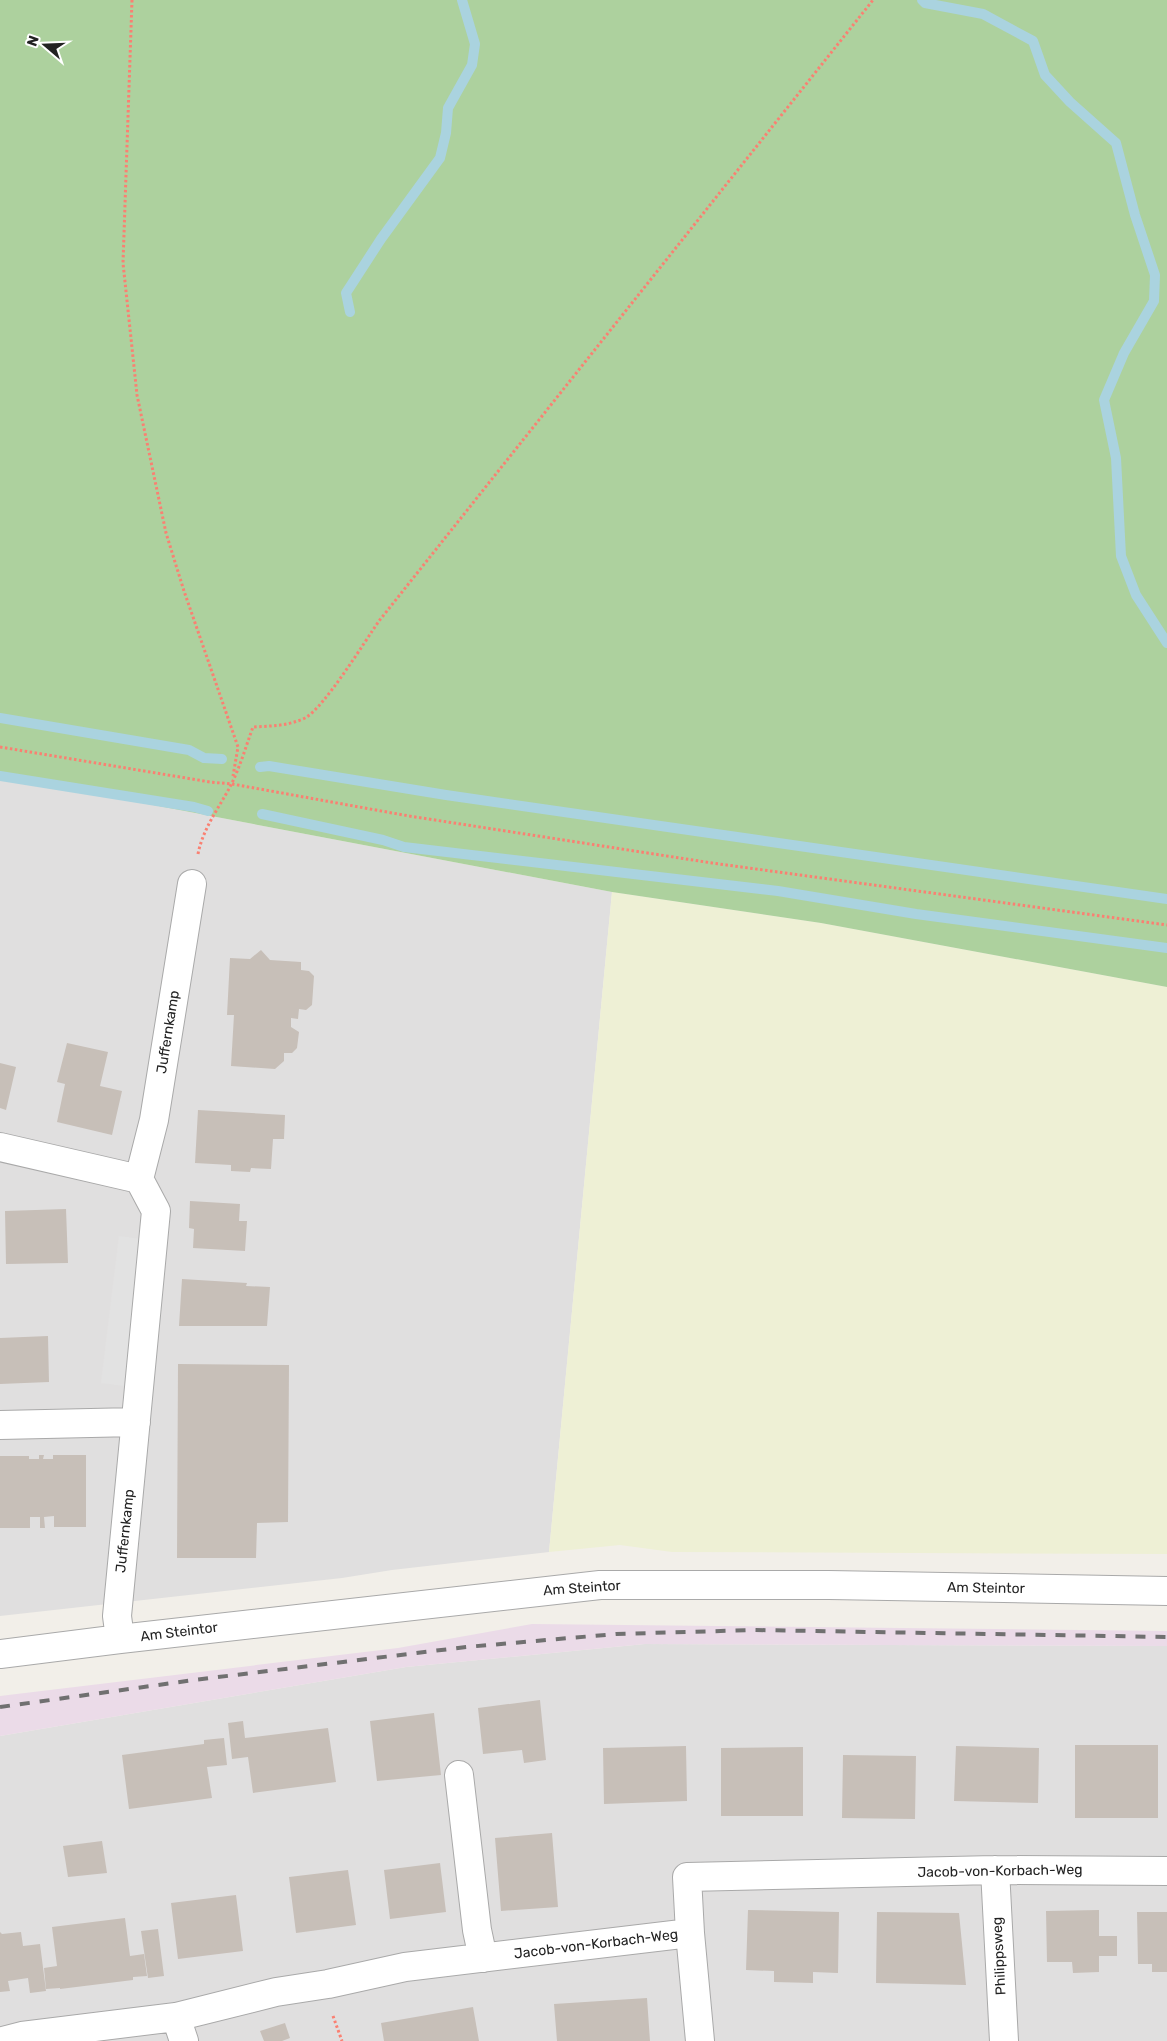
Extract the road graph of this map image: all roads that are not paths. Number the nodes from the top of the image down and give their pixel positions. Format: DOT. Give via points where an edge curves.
graph roads {
  1 [pos="192,884"];
  2 [pos="0,1147"];
  3 [pos="139,1179"];
  4 [pos="136,1422"];
  5 [pos="0,1425"];
  6 [pos="1167,1591"];
  7 [pos="120,1639"];
  8 [pos="0,1654"];
  9 [pos="460,1775"];
  10 [pos="994,1870"];
  11 [pos="1167,1871"];
  12 [pos="690,1933"];
  13 [pos="483,1958"];
  14 [pos="180,2029"];
  15 [pos="3,2041"];
  16 [pos="700,2041"];
  17 [pos="1004,2041"];
  1 -- 3 [label="street, Juffernkamp" via="154,1120"];
  2 -- 3 [label="street"];
  3 -- 4 [label="street, Juffernkamp" via="156,1211"];
  4 -- 5 [label="street"];
  4 -- 7 [label="street, Juffernkamp" via="117,1616"];
  6 -- 7 [label="street, Am Steintor" via="600,1584"];
  7 -- 8 [label="street, Am Steintor"];
  9 -- 13 [label="street"];
  10 -- 11 [label="street, Jacob-von-Korbach-Weg"];
  10 -- 12 [label="street, Jacob-von-Korbach-Weg" via="686,1877"];
  10 -- 17 [label="street, Philippsweg"];
  12 -- 13 [label="street, Jacob-von-Korbach-Weg"];
  12 -- 16 [label="street"];
  13 -- 14 [label="street, Jacob-von-Korbach-Weg" via="405,1967 276,1992"];
  14 -- 15 [label="street, Jacob-von-Korbach-Weg" via="22,2036"];
}
